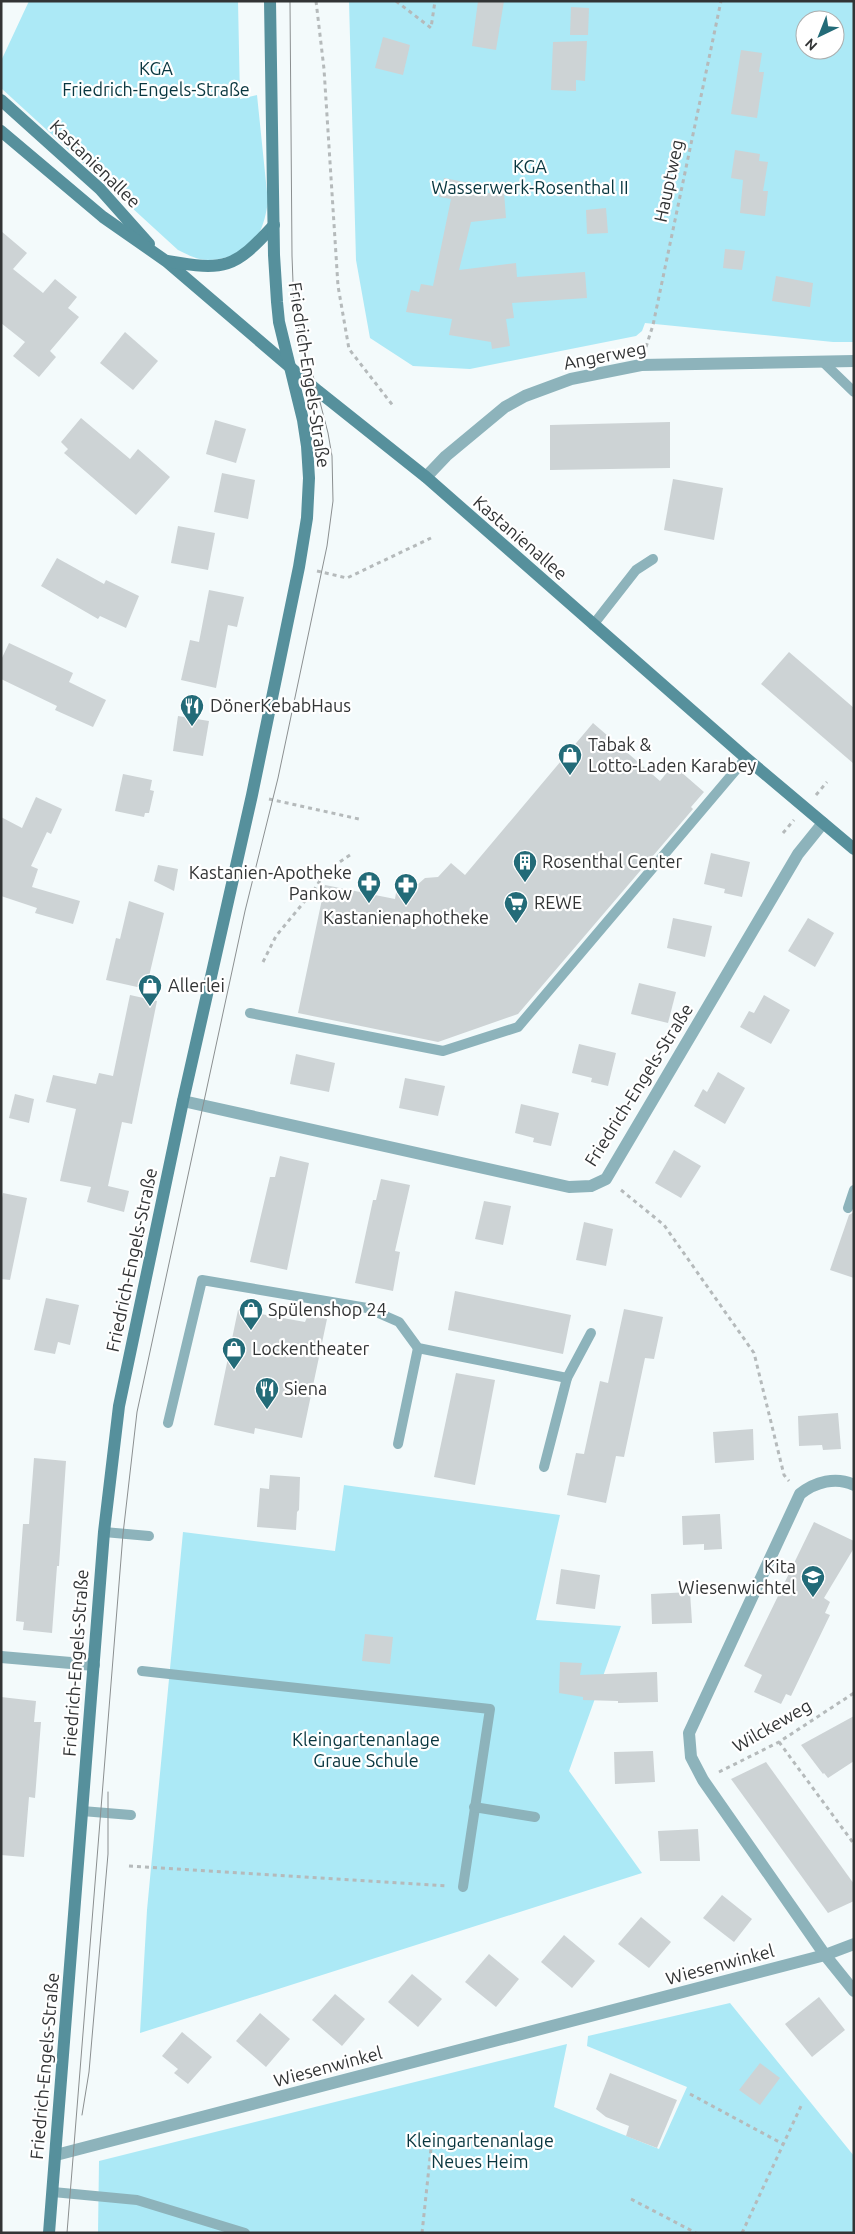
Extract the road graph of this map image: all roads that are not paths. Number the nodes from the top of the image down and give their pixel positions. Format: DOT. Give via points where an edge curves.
graph roads {
  1 [pos="270,1"];
  2 [pos="1,100"];
  3 [pos="1,131"];
  4 [pos="274,225"];
  5 [pos="163,259"];
  6 [pos="854,361"];
  7 [pos="822,362"];
  8 [pos="290,366"];
  9 [pos="854,392"];
  10 [pos="426,477"];
  11 [pos="653,559"];
  12 [pos="593,625"];
  13 [pos="746,758"];
  14 [pos="823,823"];
  15 [pos="854,849"];
  16 [pos="250,1013"];
  17 [pos="183,1102"];
  18 [pos="854,1190"];
  19 [pos="848,1208"];
  20 [pos="591,1333"];
  21 [pos="418,1348"];
  22 [pos="567,1378"];
  23 [pos="168,1423"];
  24 [pos="398,1444"];
  25 [pos="544,1467"];
  26 [pos="854,1485"];
  27 [pos="104,1532"];
  28 [pos="149,1536"];
  29 [pos="1,1657"];
  30 [pos="94,1665"];
  31 [pos="142,1671"];
  32 [pos="474,1807"];
  33 [pos="82,1811"];
  34 [pos="131,1815"];
  35 [pos="535,1817"];
  36 [pos="463,1887"];
  37 [pos="854,1944"];
  38 [pos="826,1956"];
  39 [pos="854,1991"];
  40 [pos="56,2155"];
  41 [pos="53,2192"];
  42 [pos="49,2233"];
  43 [pos="245,2233"];
  1 -- 4 [label="main road, Friedrich-Engels-Straße"];
  2 -- 5 [label="main road, Kastanienallee" via="100,189"];
  3 -- 5 [label="main road, Kastanienallee" via="92,208"];
  4 -- 5 [label="main road" via="247,253 224,265 204,267"];
  4 -- 8 [label="main road, Friedrich-Engels-Straße" via="278,315"];
  5 -- 8 [label="main road, Kastanienallee"];
  6 -- 7 [label="street, Angerweg"];
  7 -- 9 [label="lane"];
  7 -- 10 [label="street, Angerweg" via="641,365 571,379 518,399 496,412"];
  8 -- 10 [label="main road, Kastanienallee"];
  8 -- 17 [label="main road, Friedrich-Engels-Straße" via="303,420 309,478 308,518 252,795"];
  10 -- 12 [label="main road, Kastanienallee"];
  11 -- 12 [label="lane" via="636,570"];
  12 -- 13 [label="main road, Kastanienallee"];
  13 -- 14 [label="main road, Kastanienallee"];
  13 -- 16 [label="lane" via="518,1027 443,1051"];
  14 -- 15 [label="main road, Kastanienallee"];
  14 -- 17 [label="street, Friedrich-Engels-Straße" via="798,854 606,1179 591,1186 569,1186"];
  17 -- 27 [label="main road, Friedrich-Engels-Straße" via="119,1406"];
  18 -- 19 [label="lane"];
  20 -- 22 [label="lane"];
  21 -- 22 [label="lane"];
  21 -- 23 [label="lane" via="399,1322 367,1308 202,1280"];
  21 -- 24 [label="lane"];
  22 -- 25 [label="lane"];
  26 -- 38 [label="street" via="835,1480 809,1486 800,1494 689,1733 691,1756 703,1780"];
  27 -- 28 [label="lane"];
  27 -- 30 [label="main road, Friedrich-Engels-Straße"];
  29 -- 30 [label="street"];
  30 -- 33 [label="main road, Friedrich-Engels-Straße"];
  31 -- 32 [label="lane" via="490,1709"];
  32 -- 35 [label="lane"];
  32 -- 36 [label="lane"];
  33 -- 34 [label="lane"];
  33 -- 40 [label="main road, Friedrich-Engels-Straße"];
  37 -- 38 [label="street, Wiesenwinkel"];
  38 -- 39 [label="street"];
  38 -- 40 [label="street, Wiesenwinkel"];
  40 -- 41 [label="main road, Friedrich-Engels-Straße"];
  41 -- 42 [label="main road, Friedrich-Engels-Straße"];
  41 -- 43 [label="lane" via="137,2200"];
}
